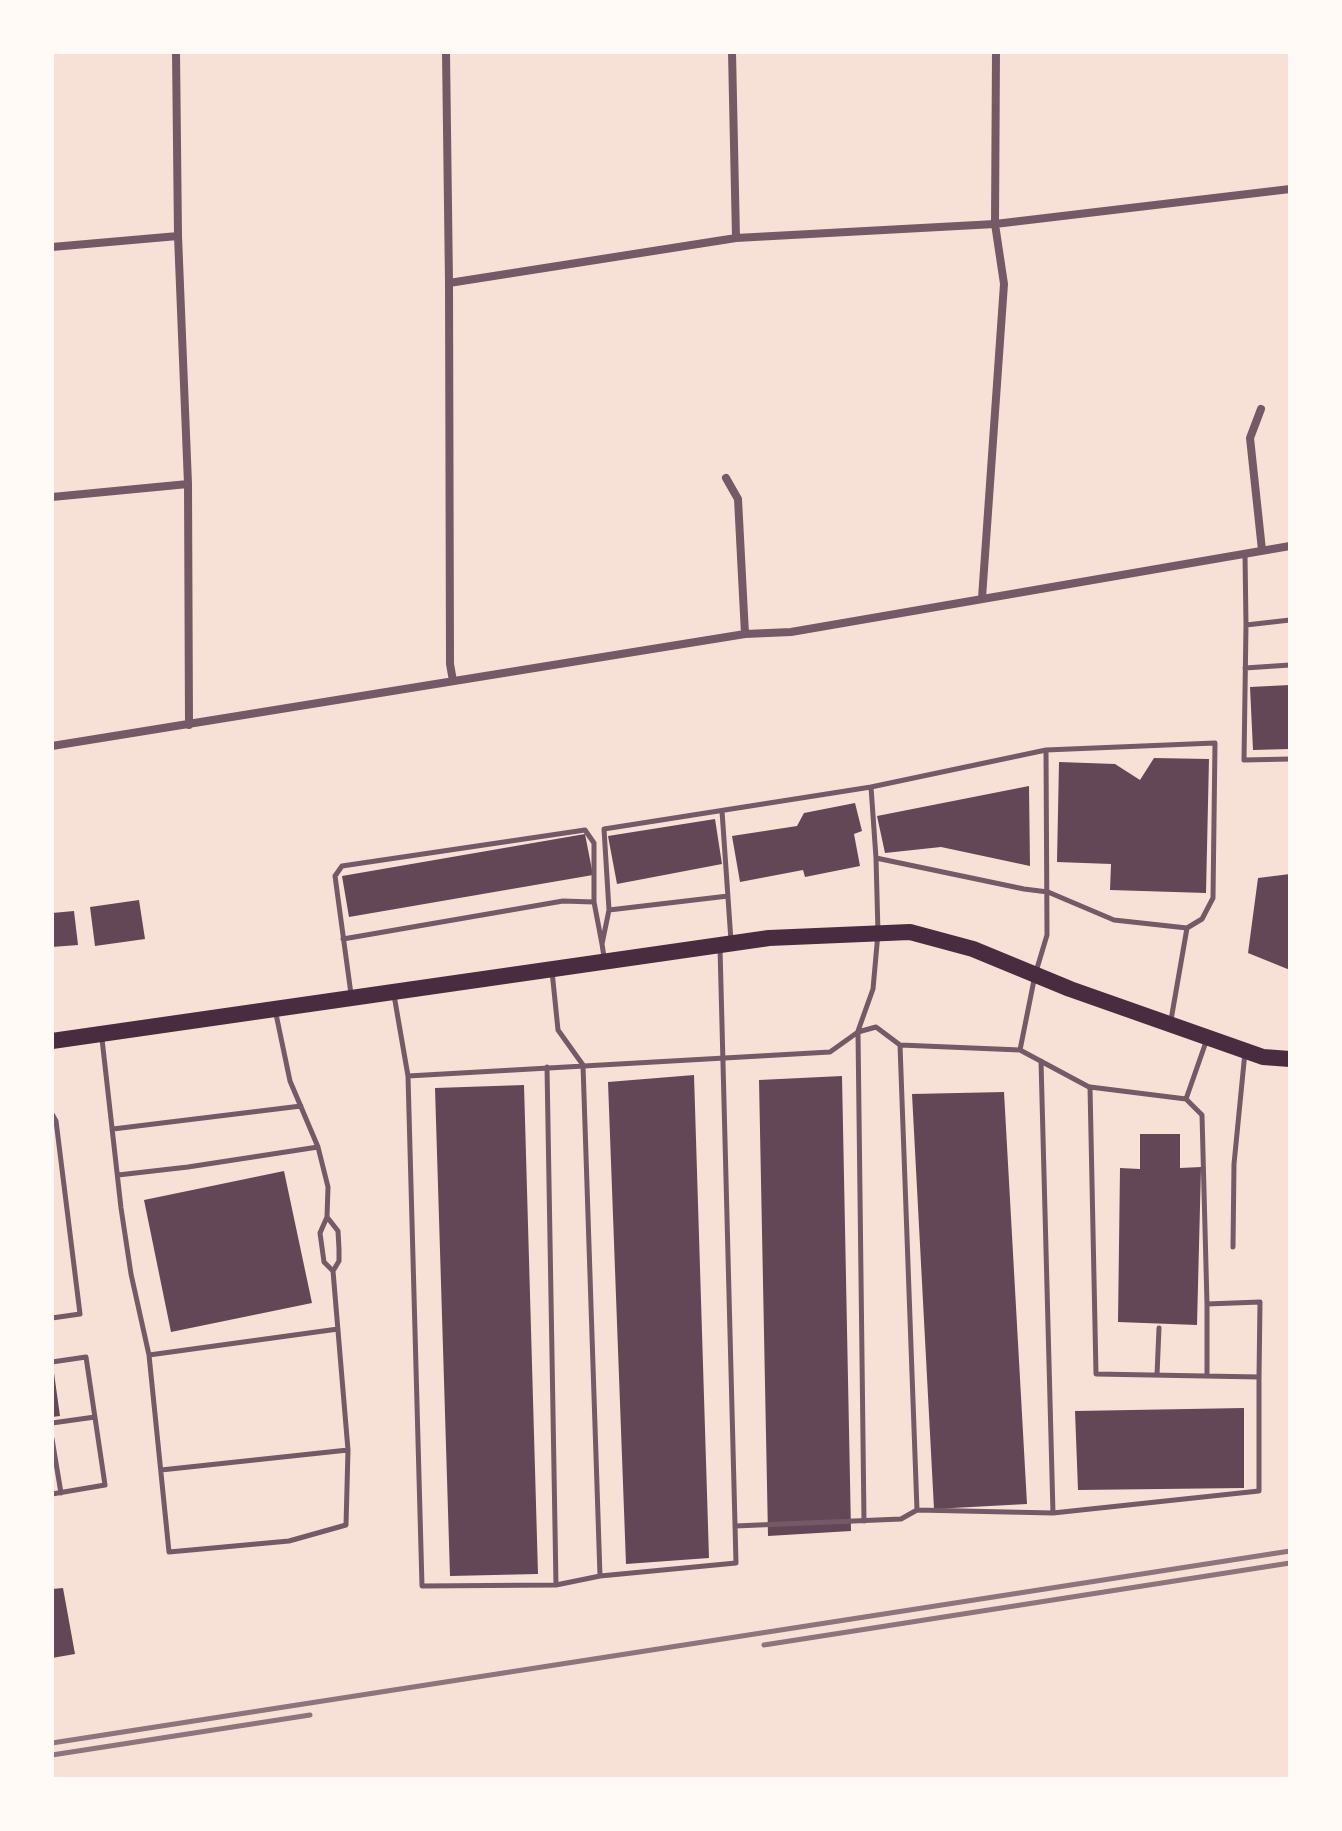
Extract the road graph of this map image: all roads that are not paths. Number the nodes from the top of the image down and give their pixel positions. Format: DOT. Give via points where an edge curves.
graph roads {
  1 [pos="176,52"];
  2 [pos="446,52"];
  3 [pos="732,52"];
  4 [pos="996,52"];
  5 [pos="1290,189"];
  6 [pos="995,224"];
  7 [pos="178,236"];
  8 [pos="736,238"];
  9 [pos="52,247"];
  10 [pos="449,283"];
  11 [pos="1261,409"];
  12 [pos="726,478"];
  13 [pos="188,484"];
  14 [pos="52,497"];
  15 [pos="1290,546"];
  16 [pos="1262,550"];
  17 [pos="1245,553"];
  18 [pos="982,598"];
  19 [pos="1290,620"];
  20 [pos="1246,625"];
  21 [pos="745,634"];
  22 [pos="1290,665"];
  23 [pos="1245,668"];
  24 [pos="453,681"];
  25 [pos="189,725"];
  26 [pos="52,746"];
  27 [pos="1046,750"];
  28 [pos="1290,759"];
  29 [pos="871,787"];
  30 [pos="722,811"];
  31 [pos="876,858"];
  32 [pos="1048,892"];
  33 [pos="728,896"];
  34 [pos="594,902"];
  35 [pos="609,910"];
  36 [pos="1187,928"];
  37 [pos="878,933"];
  38 [pos="342,939"];
  39 [pos="602,944"];
  40 [pos="726,945"];
  41 [pos="604,962"];
  42 [pos="551,970"];
  43 [pos="1035,975"];
  44 [pos="394,993"];
  45 [pos="352,999"];
  46 [pos="275,1010"];
  47 [pos="1170,1025"];
  48 [pos="858,1032"];
  49 [pos="102,1034"];
  50 [pos="1208,1038"];
  51 [pos="52,1041"];
  52 [pos="900,1045"];
  53 [pos="1020,1050"];
  54 [pos="1245,1051"];
  55 [pos="723,1057"];
  56 [pos="1290,1059"];
  57 [pos="1041,1061"];
  58 [pos="583,1065"];
  59 [pos="547,1067"];
  60 [pos="408,1076"];
  61 [pos="1090,1087"];
  62 [pos="1186,1099"];
  63 [pos="301,1106"];
  64 [pos="52,1114"];
  65 [pos="113,1129"];
  66 [pos="318,1147"];
  67 [pos="118,1175"];
  68 [pos="327,1217"];
  69 [pos="1233,1247"];
  70 [pos="333,1271"];
  71 [pos="1207,1304"];
  72 [pos="52,1318"];
  73 [pos="1159,1328"];
  74 [pos="338,1329"];
  75 [pos="149,1355"];
  76 [pos="52,1362"];
  77 [pos="1157,1375"];
  78 [pos="1207,1376"];
  79 [pos="1259,1377"];
  80 [pos="95,1417"];
  81 [pos="52,1423"];
  82 [pos="52,1439"];
  83 [pos="348,1450"];
  84 [pos="161,1470"];
  85 [pos="61,1493"];
  86 [pos="52,1494"];
  87 [pos="917,1510"];
  88 [pos="1053,1513"];
  89 [pos="864,1521"];
  90 [pos="735,1526"];
  91 [pos="600,1576"];
  92 [pos="556,1585"];
  1 -- 7 [label="street"];
  2 -- 10 [label="street"];
  3 -- 8 [label="street"];
  4 -- 6 [label="street"];
  5 -- 6 [label="street"];
  6 -- 8 [label="street"];
  6 -- 18 [label="street" via="1004,284"];
  7 -- 9 [label="street"];
  7 -- 13 [label="street"];
  8 -- 10 [label="street"];
  10 -- 24 [label="street"];
  11 -- 16 [label="street" via="1250,438"];
  12 -- 21 [label="street" via="738,499"];
  13 -- 14 [label="street"];
  13 -- 25 [label="street"];
  15 -- 16 [label="street"];
  16 -- 17 [label="street"];
  17 -- 18 [label="street"];
  17 -- 20 [label="lane"];
  18 -- 21 [label="street" via="791,632"];
  19 -- 20 [label="lane"];
  20 -- 23 [label="lane"];
  21 -- 24 [label="street"];
  22 -- 23 [label="lane"];
  23 -- 28 [label="lane" via="1244,760"];
  24 -- 25 [label="street"];
  25 -- 26 [label="street"];
  27 -- 29 [label="lane"];
  27 -- 32 [label="lane"];
  27 -- 36 [label="lane" via="1215,743 1213,898 1202,919"];
  29 -- 30 [label="lane"];
  29 -- 31 [label="lane"];
  30 -- 33 [label="lane"];
  30 -- 35 [label="lane" via="604,829"];
  31 -- 32 [label="lane"];
  31 -- 37 [label="lane"];
  32 -- 36 [label="lane" via="1114,920"];
  32 -- 43 [label="lane" via="1047,935"];
  33 -- 35 [label="lane"];
  33 -- 40 [label="lane"];
  34 -- 38 [label="lane" via="563,901"];
  34 -- 38 [label="lane" via="594,843 585,830 342,866 335,876"];
  34 -- 39 [label="lane"];
  35 -- 39 [label="lane"];
  36 -- 47 [label="lane"];
  37 -- 40 [label="main road"];
  37 -- 43 [label="main road" via="910,932 973,949"];
  37 -- 48 [label="lane" via="873,989"];
  38 -- 45 [label="lane"];
  39 -- 41 [label="lane"];
  40 -- 41 [label="main road"];
  40 -- 55 [label="lane"];
  41 -- 42 [label="main road"];
  42 -- 44 [label="main road"];
  42 -- 58 [label="lane" via="558,1030"];
  43 -- 47 [label="main road"];
  43 -- 53 [label="lane"];
  44 -- 45 [label="main road"];
  44 -- 60 [label="lane"];
  45 -- 46 [label="main road"];
  46 -- 49 [label="main road"];
  46 -- 63 [label="lane" via="290,1081"];
  47 -- 50 [label="main road"];
  48 -- 52 [label="lane" via="876,1027"];
  48 -- 55 [label="lane" via="830,1052"];
  48 -- 89 [label="lane"];
  49 -- 51 [label="main road"];
  49 -- 65 [label="lane"];
  50 -- 54 [label="main road"];
  50 -- 62 [label="lane"];
  52 -- 53 [label="lane"];
  52 -- 87 [label="lane"];
  53 -- 57 [label="lane"];
  54 -- 56 [label="main road"];
  54 -- 69 [label="lane" via="1234,1164"];
  55 -- 58 [label="lane"];
  55 -- 90 [label="lane"];
  57 -- 61 [label="lane"];
  57 -- 88 [label="lane"];
  58 -- 59 [label="lane"];
  58 -- 91 [label="lane"];
  59 -- 60 [label="lane"];
  59 -- 92 [label="lane"];
  60 -- 92 [label="lane" via="422,1586"];
  61 -- 62 [label="lane"];
  61 -- 77 [label="lane" via="1096,1374"];
  62 -- 71 [label="lane" via="1202,1115"];
  63 -- 65 [label="lane"];
  63 -- 66 [label="lane"];
  64 -- 72 [label="lane" via="80,1314"];
  65 -- 67 [label="lane"];
  66 -- 67 [label="lane"];
  66 -- 68 [label="lane" via="328,1187"];
  67 -- 75 [label="lane"];
  68 -- 70 [label="lane" via="320,1233 324,1262"];
  68 -- 70 [label="lane" via="338,1231 339,1261"];
  70 -- 74 [label="lane"];
  71 -- 78 [label="lane"];
  71 -- 79 [label="lane" via="1260,1302"];
  73 -- 77 [label="lane"];
  74 -- 75 [label="lane"];
  74 -- 83 [label="lane"];
  75 -- 84 [label="lane"];
  76 -- 80 [label="lane" via="86,1357"];
  77 -- 78 [label="lane"];
  78 -- 79 [label="lane"];
  79 -- 88 [label="lane" via="1259,1491"];
  80 -- 81 [label="lane"];
  80 -- 85 [label="lane" via="105,1485"];
  82 -- 85 [label="lane"];
  83 -- 84 [label="lane"];
  83 -- 84 [label="lane" via="346,1525 289,1541 169,1552"];
  85 -- 86 [label="lane"];
  87 -- 88 [label="lane"];
  87 -- 89 [label="lane" via="901,1519"];
  89 -- 90 [label="lane"];
  90 -- 91 [label="lane" via="736,1563"];
  91 -- 92 [label="lane"];
}
